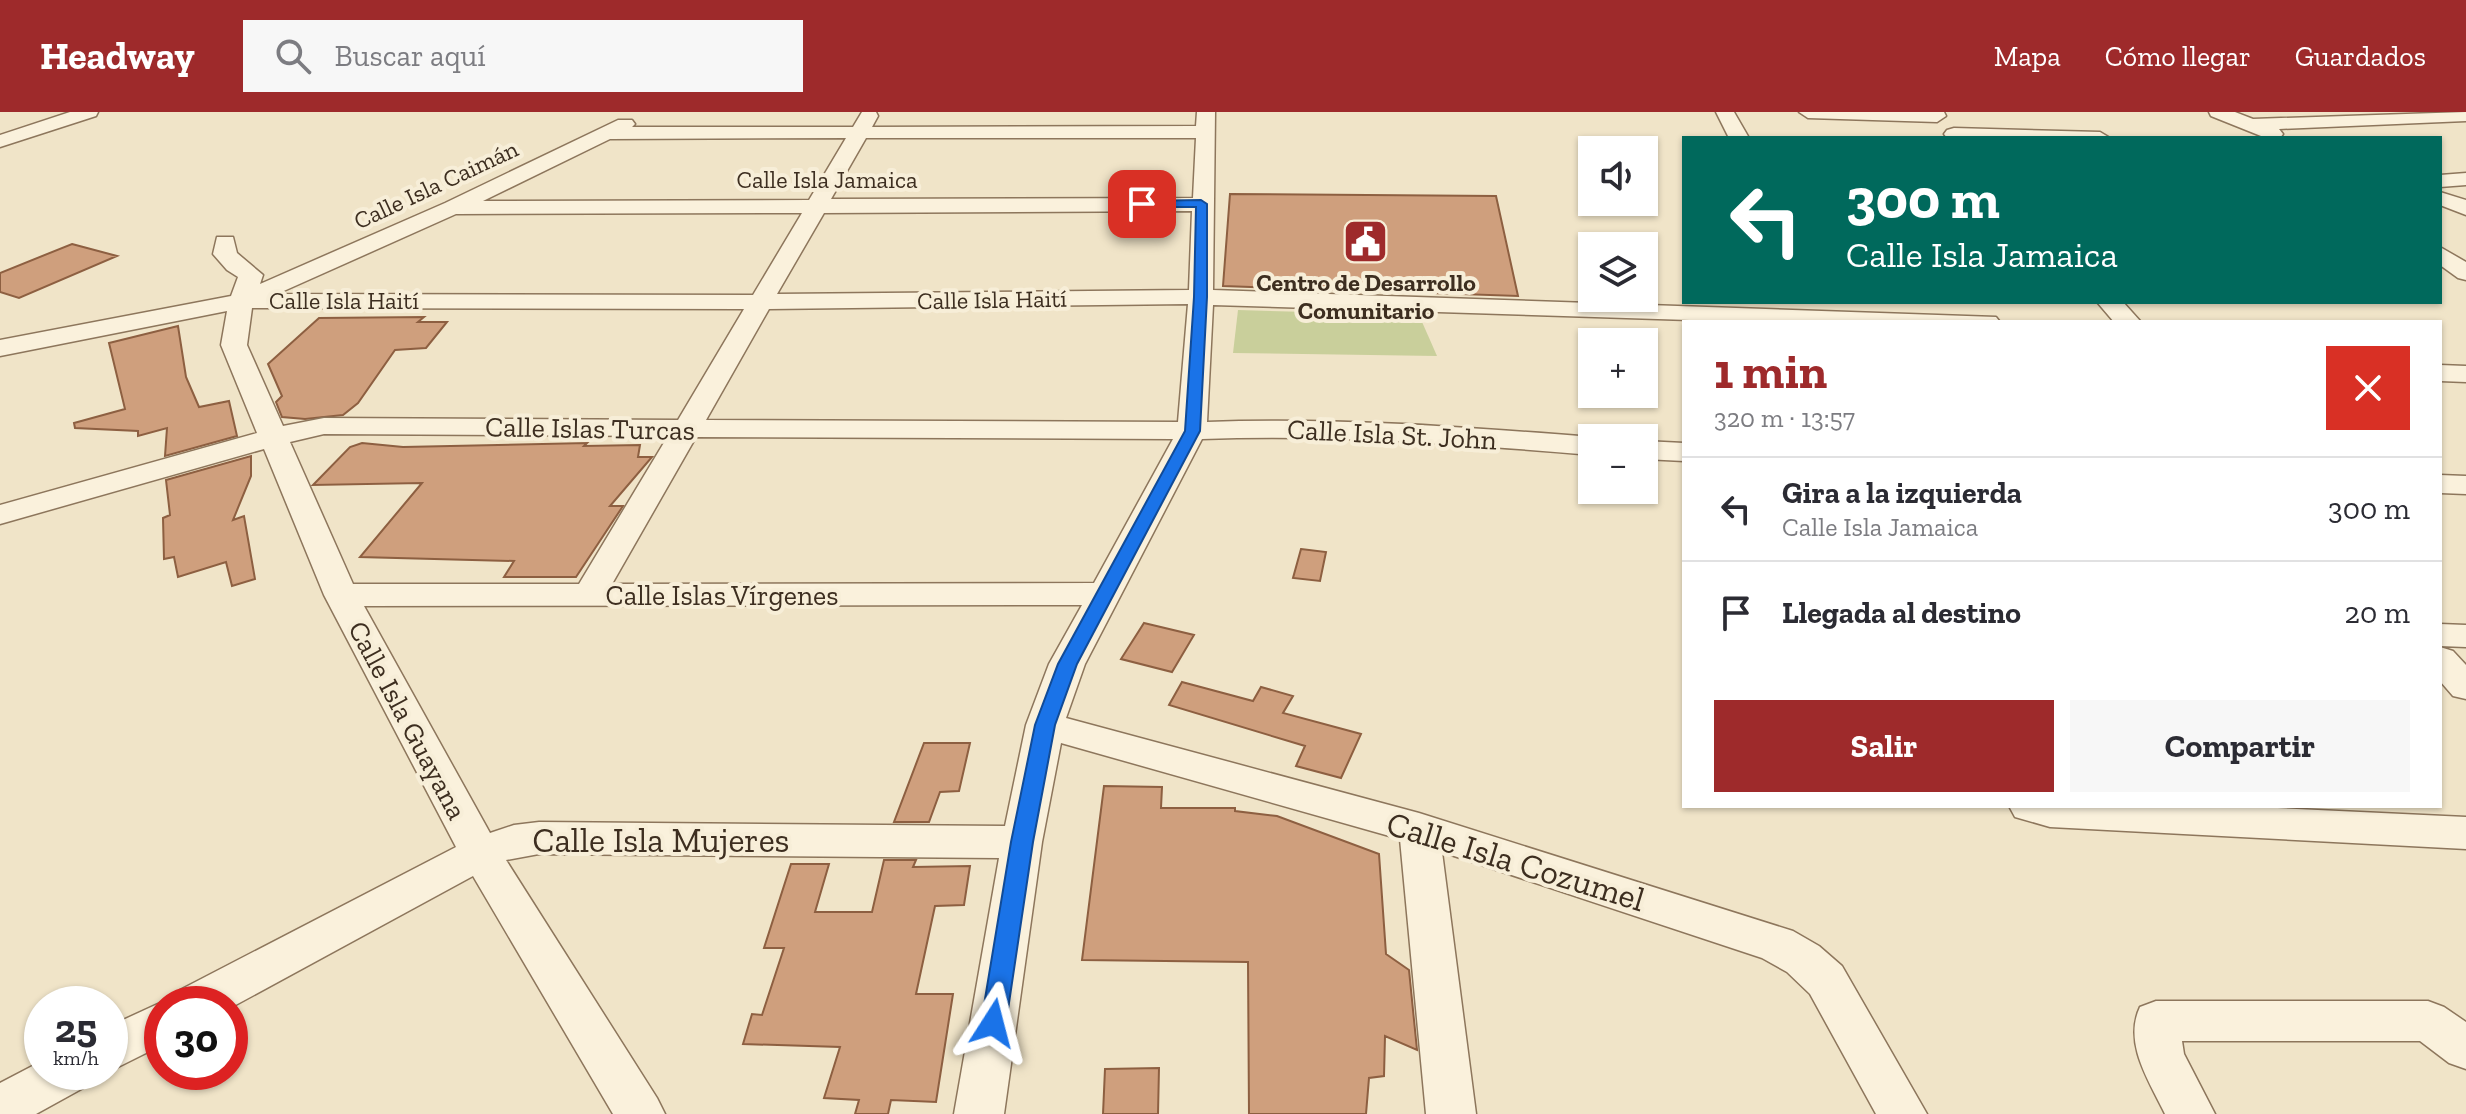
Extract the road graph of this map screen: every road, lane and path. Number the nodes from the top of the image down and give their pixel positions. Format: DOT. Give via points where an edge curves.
graph roads {
  1 [pos="89,112"];
  2 [pos="651,112"];
  3 [pos="1725,112"];
  4 [pos="1808,112"];
  5 [pos="2218,112"];
  6 [pos="1936,114"];
  7 [pos="2466,115"];
  8 [pos="866,122"];
  9 [pos="1206,122"];
  10 [pos="2251,125"];
  11 [pos="606,133"];
  12 [pos="1738,136"];
  13 [pos="1956,136"];
  14 [pos="2277,136"];
  15 [pos="0,141"];
  16 [pos="2466,179"];
  17 [pos="2442,181"];
  18 [pos="2442,199"];
  19 [pos="1201,204"];
  20 [pos="817,206"];
  21 [pos="453,208"];
  22 [pos="2466,208"];
  23 [pos="225,242"];
  24 [pos="2442,255"];
  25 [pos="2466,273"];
  26 [pos="2442,282"];
  27 [pos="2466,283"];
  28 [pos="1201,297"];
  29 [pos="241,301"];
  30 [pos="761,302"];
  31 [pos="2111,304"];
  32 [pos="1840,313"];
  33 [pos="1954,320"];
  34 [pos="2126,320"];
  35 [pos="0,348"];
  36 [pos="2442,373"];
  37 [pos="2466,374"];
  38 [pos="686,429"];
  39 [pos="1192,431"];
  40 [pos="273,437"];
  41 [pos="1578,445"];
  42 [pos="1658,451"];
  43 [pos="1682,452"];
  44 [pos="2442,484"];
  45 [pos="2466,485"];
  46 [pos="0,515"];
  47 [pos="590,594"];
  48 [pos="1103,594"];
  49 [pos="341,595"];
  50 [pos="2442,635"];
  51 [pos="2466,636"];
  52 [pos="2442,661"];
  53 [pos="2466,687"];
  54 [pos="1045,725"];
  55 [pos="2036,808"];
  56 [pos="1419,829"];
  57 [pos="2466,833"];
  58 [pos="1022,842"];
  59 [pos="480,853"];
  60 [pos="230,986"];
  61 [pos="2466,1048"];
  62 [pos="34,1090"];
  63 [pos="0,1108"];
  64 [pos="640,1114"];
  65 [pos="979,1114"];
  66 [pos="1451,1114"];
  67 [pos="1902,1114"];
  68 [pos="2190,1114"];
  1 -- 15 [label="street"];
  2 -- 11 [label="street, Calle Isla Caimán"];
  3 -- 12 [label="street"];
  4 -- 6 [label="street"];
  5 -- 10 [label="street"];
  6 -- 13 [label="street"];
  7 -- 10 [label="street"];
  8 -- 9 [label="street"];
  8 -- 11 [label="street"];
  8 -- 20 [label="street"];
  9 -- 19 [label="street"];
  10 -- 14 [label="street"];
  11 -- 21 [label="street, Calle Isla Caimán"];
  16 -- 17 [label="street"];
  18 -- 22 [label="street"];
  19 -- 20 [label="street, Calle Isla Jamaica"];
  19 -- 28 [label="street"];
  20 -- 21 [label="street, Calle Isla Jamaica"];
  20 -- 30 [label="street"];
  21 -- 29 [label="street, Calle Isla Caimán"];
  23 -- 29 [label="street, Calle Isla Guayana" via="225,254 251,275"];
  24 -- 25 [label="street"];
  26 -- 27 [label="street"];
  28 -- 30 [label="street, Calle Isla Haití"];
  28 -- 32 [label="street, Calle Isla Haití"];
  28 -- 39 [label="street"];
  29 -- 30 [label="street, Calle Isla Haití"];
  29 -- 35 [label="street, Calle Isla Haití"];
  29 -- 40 [label="street, Calle Isla Guayana" via="234,345"];
  30 -- 38 [label="street"];
  31 -- 34 [label="street"];
  32 -- 33 [label="street, Calle Isla Haití"];
  36 -- 37 [label="street"];
  38 -- 39 [label="street, Calle Islas Turcas"];
  38 -- 40 [label="street, Calle Islas Turcas" via="333,426"];
  38 -- 47 [label="street"];
  39 -- 41 [label="street, Calle Isla St. John" via="1389,430"];
  39 -- 48 [label="street"];
  40 -- 46 [label="street, Calle Islas Turcas"];
  40 -- 49 [label="street, Calle Isla Guayana"];
  42 -- 43 [label="street"];
  44 -- 45 [label="street"];
  47 -- 48 [label="street, Calle Islas Vírgenes"];
  47 -- 49 [label="street, Calle Islas Vírgenes"];
  48 -- 54 [label="street" via="1067,664"];
  49 -- 59 [label="street, Calle Isla Guayana"];
  50 -- 51 [label="street"];
  52 -- 53 [label="street"];
  54 -- 56 [label="street, Calle Isla Cozumel"];
  54 -- 58 [label="street"];
  55 -- 57 [label="street"];
  56 -- 66 [label="street"];
  56 -- 67 [label="street, Calle Isla Cozumel" via="1777,944 1803,959 1826,980"];
  58 -- 59 [label="street, Calle Isla Mujeres" via="539,838"];
  58 -- 65 [label="street"];
  59 -- 60 [label="street, Calle Isla Mujeres"];
  59 -- 64 [label="street, Calle Isla Guayana"];
  61 -- 68 [label="street" via="2428,1021 2156,1021 2161,1057"];
  62 -- 63 [label="street"];
}
